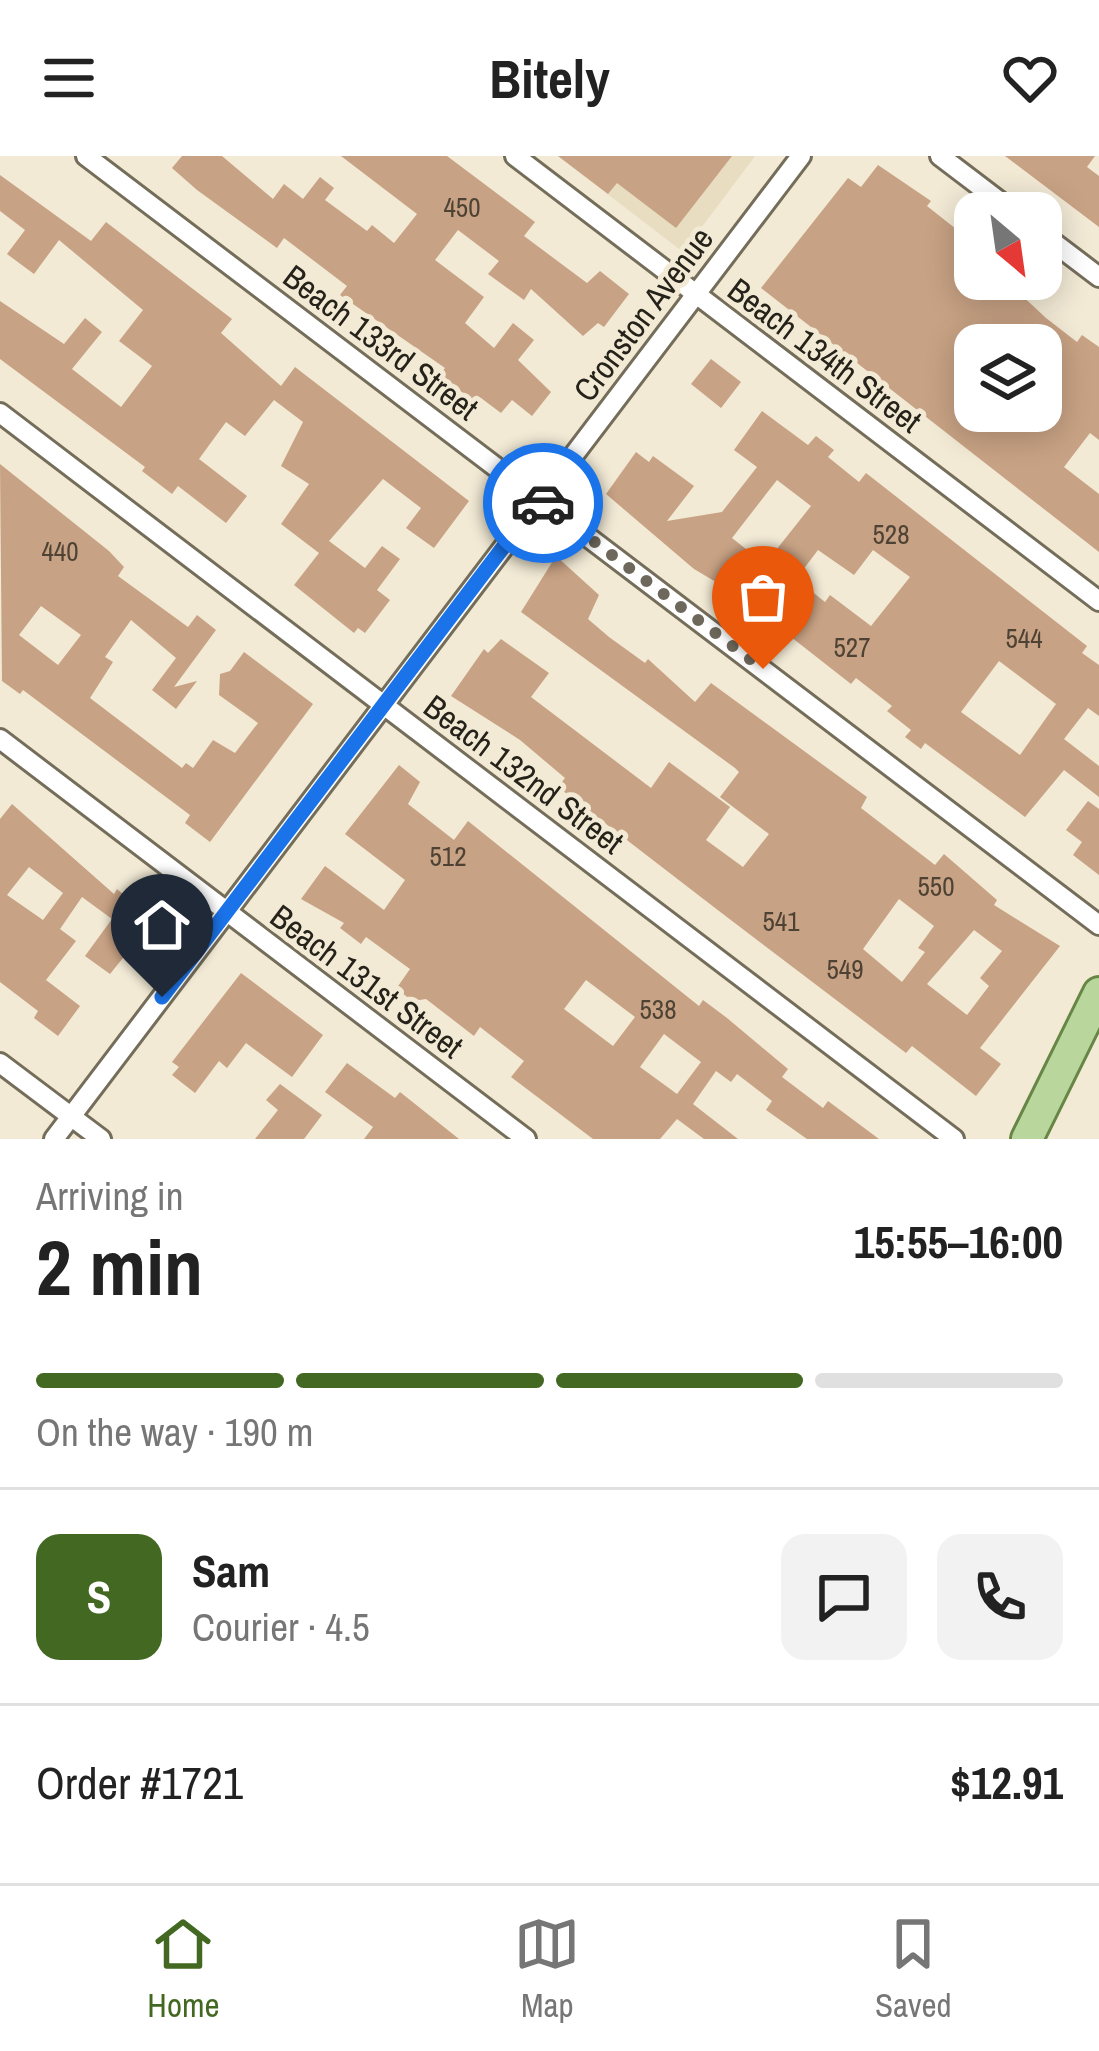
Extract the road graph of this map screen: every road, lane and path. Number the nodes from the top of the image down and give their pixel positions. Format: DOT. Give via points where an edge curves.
graph roads {
  1 [pos="86,156"];
  2 [pos="515,156"];
  3 [pos="801,156"];
  4 [pos="940,156"];
  5 [pos="987,192"];
  6 [pos="1062,249"];
  7 [pos="1099,277"];
  8 [pos="696,294"];
  9 [pos="0,413"];
  10 [pos="539,500"];
  11 [pos="1099,601"];
  12 [pos="384,705"];
  13 [pos="0,739"];
  14 [pos="226,912"];
  15 [pos="1099,925"];
  16 [pos="1099,993"];
  17 [pos="0,1063"];
  18 [pos="71,1117"];
  19 [pos="53,1139"];
  20 [pos="100,1139"];
  21 [pos="526,1139"];
  22 [pos="954,1139"];
  23 [pos="1027,1139"];
  1 -- 10 [label="street, Beach 133rd Street"];
  2 -- 8 [label="street, Beach 134th Street"];
  3 -- 8 [label="street, Cronston Avenue"];
  4 -- 5 [label="street"];
  6 -- 7 [label="street"];
  8 -- 10 [label="street, Cronston Avenue"];
  8 -- 11 [label="street, Beach 134th Street"];
  9 -- 12 [label="street, Beach 132nd Street"];
  10 -- 12 [label="street, Cronston Avenue"];
  10 -- 15 [label="street, Beach 133rd Street"];
  12 -- 14 [label="street, Cronston Avenue"];
  12 -- 22 [label="street, Beach 132nd Street"];
  13 -- 14 [label="street, Beach 131st Street"];
  14 -- 18 [label="street, Cronston Avenue"];
  14 -- 21 [label="street, Beach 131st Street"];
  16 -- 23 [label="main road"];
  17 -- 18 [label="street"];
  18 -- 19 [label="street, Cronston Avenue"];
  18 -- 20 [label="street"];
}
